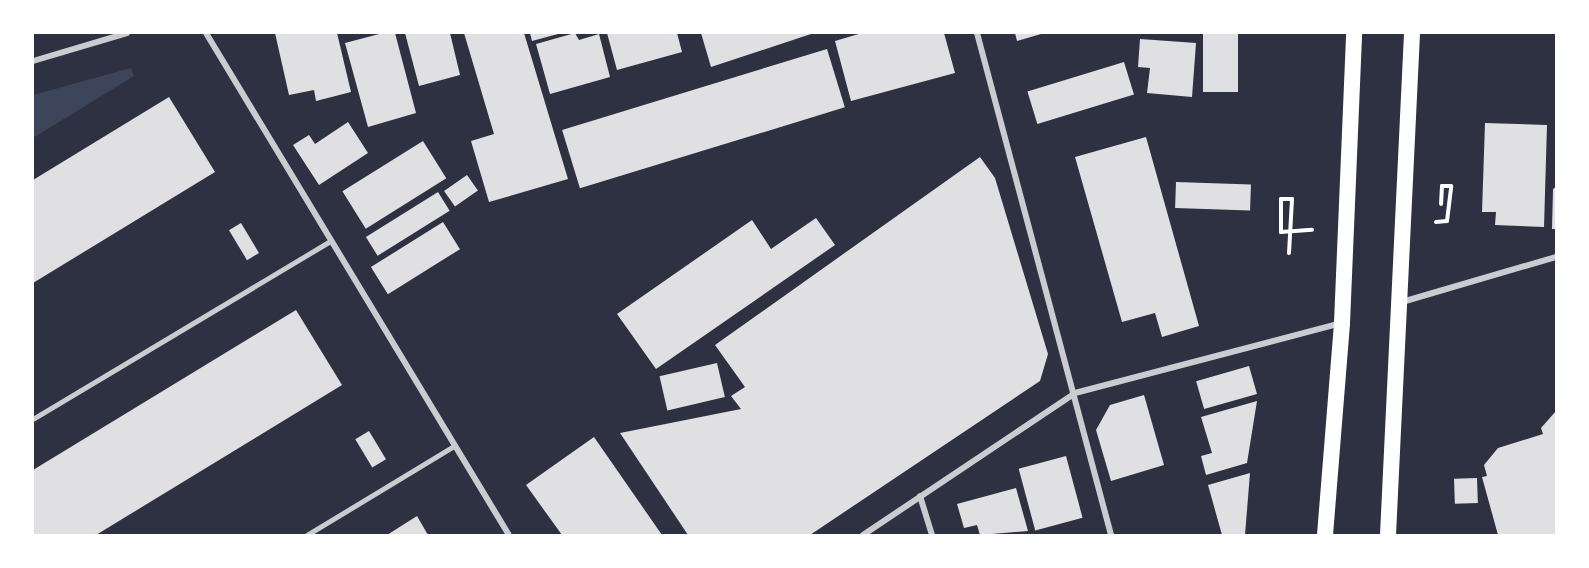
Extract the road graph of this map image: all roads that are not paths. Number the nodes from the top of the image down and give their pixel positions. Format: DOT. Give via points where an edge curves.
graph roads {
  1 [pos="127,33"];
  2 [pos="206,33"];
  3 [pos="977,33"];
  4 [pos="1354,33"];
  5 [pos="1412,33"];
  6 [pos="33,61"];
  7 [pos="331,241"];
  8 [pos="1556,257"];
  9 [pos="1399,303"];
  10 [pos="1342,323"];
  11 [pos="1075,393"];
  12 [pos="33,419"];
  13 [pos="454,446"];
  14 [pos="920,496"];
  15 [pos="307,535"];
  16 [pos="508,535"];
  17 [pos="863,535"];
  18 [pos="932,535"];
  19 [pos="1111,535"];
  20 [pos="1325,535"];
  21 [pos="1388,535"];
  1 -- 6 [label="street"];
  2 -- 7 [label="street"];
  3 -- 11 [label="street"];
  4 -- 10 [label="highway"];
  5 -- 9 [label="highway"];
  7 -- 12 [label="lane"];
  7 -- 13 [label="street"];
  8 -- 9 [label="street"];
  9 -- 21 [label="highway"];
  10 -- 11 [label="street"];
  10 -- 20 [label="highway"];
  11 -- 14 [label="street"];
  11 -- 19 [label="street"];
  13 -- 15 [label="lane"];
  13 -- 16 [label="street"];
  14 -- 17 [label="street"];
  14 -- 18 [label="street"];
}
